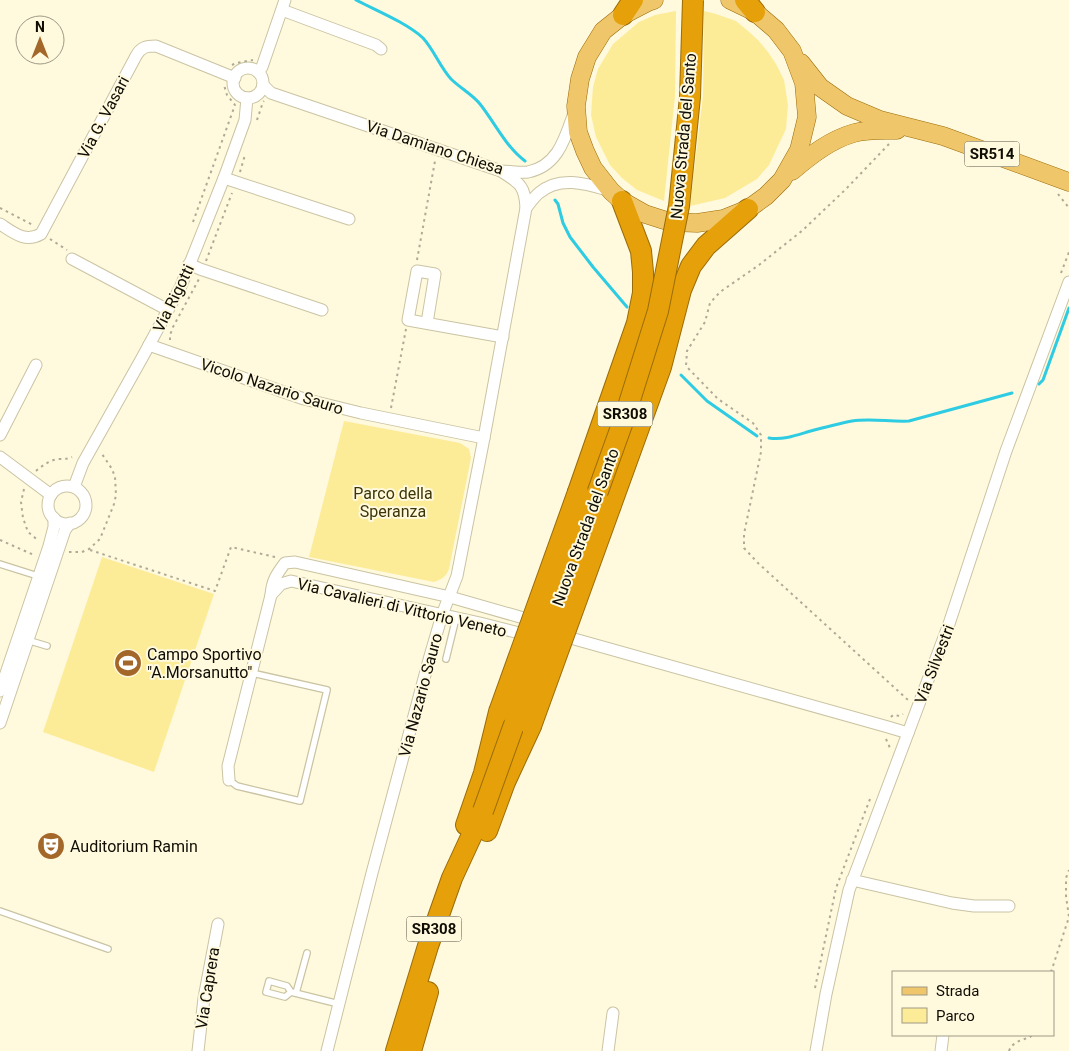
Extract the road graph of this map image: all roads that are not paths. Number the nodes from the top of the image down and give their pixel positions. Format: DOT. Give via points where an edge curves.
graph roads {
  1 [pos="654,0"];
  2 [pos="693,0"];
  3 [pos="730,0"];
  4 [pos="284,5"];
  5 [pos="750,6"];
  6 [pos="628,8"];
  7 [pos="381,49"];
  8 [pos="792,51"];
  9 [pos="258,72"];
  10 [pos="234,78"];
  11 [pos="263,85"];
  12 [pos="247,98"];
  13 [pos="576,106"];
  14 [pos="915,129"];
  15 [pos="501,171"];
  16 [pos="224,178"];
  17 [pos="782,180"];
  18 [pos="1063,187"];
  19 [pos="616,196"];
  20 [pos="526,208"];
  21 [pos="748,209"];
  22 [pos="350,219"];
  23 [pos="0,224"];
  24 [pos="72,259"];
  25 [pos="190,264"];
  26 [pos="1069,282"];
  27 [pos="168,310"];
  28 [pos="322,310"];
  29 [pos="427,323"];
  30 [pos="503,337"];
  31 [pos="149,345"];
  32 [pos="36,366"];
  33 [pos="0,435"];
  34 [pos="484,438"];
  35 [pos="0,457"];
  36 [pos="74,487"];
  37 [pos="51,495"];
  38 [pos="54,518"];
  39 [pos="70,523"];
  40 [pos="0,564"];
  41 [pos="43,577"];
  42 [pos="272,595"];
  43 [pos="450,597"];
  44 [pos="442,615"];
  45 [pos="456,618"];
  46 [pos="557,634"];
  47 [pos="23,638"];
  48 [pos="47,646"];
  49 [pos="446,659"];
  50 [pos="252,673"];
  51 [pos="0,691"];
  52 [pos="0,723"];
  53 [pos="908,733"];
  54 [pos="229,780"];
  55 [pos="457,878"];
  56 [pos="852,880"];
  57 [pos="1009,906"];
  58 [pos="0,911"];
  59 [pos="218,924"];
  60 [pos="108,949"];
  61 [pos="306,953"];
  62 [pos="339,1004"];
  63 [pos="613,1013"];
  64 [pos="942,1036"];
  65 [pos="198,1051"];
  66 [pos="327,1051"];
  67 [pos="396,1051"];
  68 [pos="412,1051"];
  69 [pos="608,1051"];
  70 [pos="816,1051"];
  71 [pos="941,1051"];
  1 -- 6 [label="main road"];
  2 -- 55 [label="highway, Nuova Strada del Santo / SR308, bridge" via="690,97 678,206 658,311 625,416"];
  3 -- 5 [label="main road"];
  4 -- 7 [label="street"];
  4 -- 9 [label="street"];
  5 -- 8 [label="main road" via="776,30"];
  6 -- 13 [label="main road" via="603,31 587,57"];
  8 -- 14 [label="main road, SR514" via="820,87 847,106 880,120"];
  8 -- 17 [label="main road" via="804,83 807,117 799,150"];
  9 -- 10 [label="street" via="244,69"];
  9 -- 11 [label="street"];
  10 -- 12 [label="street" via="237,93"];
  10 -- 23 [label="street, Via G. Vasari" via="156,46 144,47 136,56 41,234 32,238 22,237"];
  11 -- 12 [label="street" via="256,96"];
  11 -- 15 [label="street, Via Damiano Chiesa" via="271,93"];
  12 -- 16 [label="street, Via Rigotti" via="244,120"];
  13 -- 15 [label="street, Via Damiano Chiesa" via="565,140 554,158 542,168 526,172"];
  13 -- 19 [label="main road" via="578,132 585,151 593,168"];
  14 -- 17 [label="main road, SR514" via="856,132 829,143"];
  14 -- 18 [label="main road, SR514" via="943,136"];
  15 -- 20 [label="street, Via Nazario Sauro" via="522,187"];
  16 -- 22 [label="street"];
  16 -- 25 [label="street, Via Rigotti"];
  17 -- 21 [label="main road"];
  19 -- 20 [label="street" via="574,181 558,183 538,194"];
  19 -- 21 [label="main road" via="645,214 670,222 697,223 723,219"];
  19 -- 55 [label="highway, bridge" via="641,252 644,272 637,323 499,712 484,773 465,829"];
  20 -- 30 [label="street, Via Nazario Sauro"];
  21 -- 55 [label="highway, bridge" via="706,246 691,266 681,290 661,367 531,726 485,836"];
  24 -- 27 [label="street"];
  25 -- 27 [label="street, Via Rigotti"];
  25 -- 28 [label="street"];
  26 -- 53 [label="street, Via Silvestri" via="1006,451 949,624"];
  27 -- 31 [label="street, Via Rigotti"];
  29 -- 29 [label="street" via="408,320 417,271 435,274"];
  29 -- 30 [label="street"];
  30 -- 34 [label="street, Via Nazario Sauro"];
  31 -- 34 [label="street, Vicolo Nazario Sauro" via="304,399"];
  31 -- 36 [label="street, Via Rigotti" via="83,464"];
  32 -- 33 [label="street"];
  34 -- 43 [label="street, Via Nazario Sauro" via="458,576"];
  35 -- 37 [label="street"];
  36 -- 37 [label="street" via="58,488"];
  36 -- 39 [label="street" via="86,504 83,514 76,522"];
  37 -- 38 [label="street" via="48,505"];
  38 -- 39 [label="street"];
  38 -- 41 [label="street"];
  39 -- 41 [label="street"];
  40 -- 41 [label="lane"];
  41 -- 47 [label="street"];
  42 -- 43 [label="street, Via Cavalieri di Vittorio Veneto" via="276,574 285,564 295,562"];
  42 -- 44 [label="street, Via Cavalieri di Vittorio Veneto" via="281,584 291,581"];
  42 -- 50 [label="street"];
  43 -- 44 [label="street, Via Nazario Sauro"];
  43 -- 46 [label="street, Via Cavalieri di Vittorio Veneto" via="528,619"];
  44 -- 45 [label="street, Via Cavalieri di Vittorio Veneto"];
  44 -- 62 [label="street, Via Nazario Sauro"];
  45 -- 46 [label="street, Via Cavalieri di Vittorio Veneto" via="523,634"];
  45 -- 49 [label="lane"];
  46 -- 53 [label="street, Via Cavalieri di Vittorio Veneto"];
  47 -- 48 [label="lane"];
  47 -- 51 [label="street"];
  47 -- 52 [label="street"];
  50 -- 54 [label="street" via="228,766"];
  50 -- 54 [label="lane" via="327,690 300,801 237,786"];
  53 -- 56 [label="street, Via Silvestri"];
  55 -- 67 [label="highway, Nuova Strada del Santo / SR308" via="428,946"];
  55 -- 68 [label="highway, Nuova Strada del Santo / SR308"];
  56 -- 57 [label="street" via="974,906"];
  56 -- 70 [label="street, Via Silvestri"];
  58 -- 60 [label="lane"];
  59 -- 65 [label="street, Via Caprera"];
  61 -- 62 [label="lane" via="293,993"];
  62 -- 66 [label="street, Via Nazario Sauro"];
  63 -- 69 [label="street"];
  64 -- 71 [label="street"];
}
